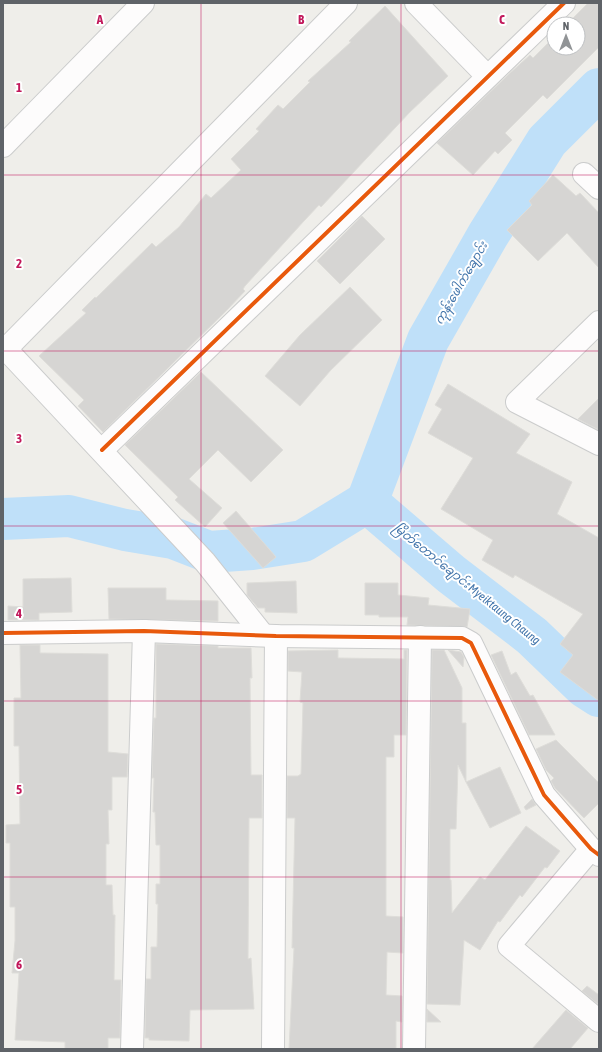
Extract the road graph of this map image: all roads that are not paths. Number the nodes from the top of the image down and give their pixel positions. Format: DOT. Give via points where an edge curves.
graph roads {
  1 [pos="143,3"];
  2 [pos="346,3"];
  3 [pos="416,3"];
  4 [pos="564,3"];
  5 [pos="487,76"];
  6 [pos="3,146"];
  7 [pos="599,322"];
  8 [pos="4,349"];
  9 [pos="599,444"];
  10 [pos="102,450"];
  11 [pos="144,631"];
  12 [pos="3,633"];
  13 [pos="270,636"];
  14 [pos="420,637"];
  15 [pos="595,852"];
  16 [pos="599,1021"];
  17 [pos="132,1049"];
  18 [pos="273,1049"];
  19 [pos="414,1049"];
  1 -- 6 [label="street"];
  2 -- 8 [label="street"];
  3 -- 5 [label="street"];
  4 -- 5 [label="street"];
  5 -- 10 [label="street"];
  7 -- 9 [label="street" via="517,402"];
  8 -- 10 [label="street"];
  10 -- 13 [label="street"];
  11 -- 12 [label="street"];
  11 -- 13 [label="street"];
  11 -- 17 [label="street"];
  13 -- 14 [label="street"];
  13 -- 18 [label="street"];
  14 -- 15 [label="street" via="462,638 471,643 544,795"];
  14 -- 19 [label="street"];
  15 -- 16 [label="street" via="509,946"];
}
